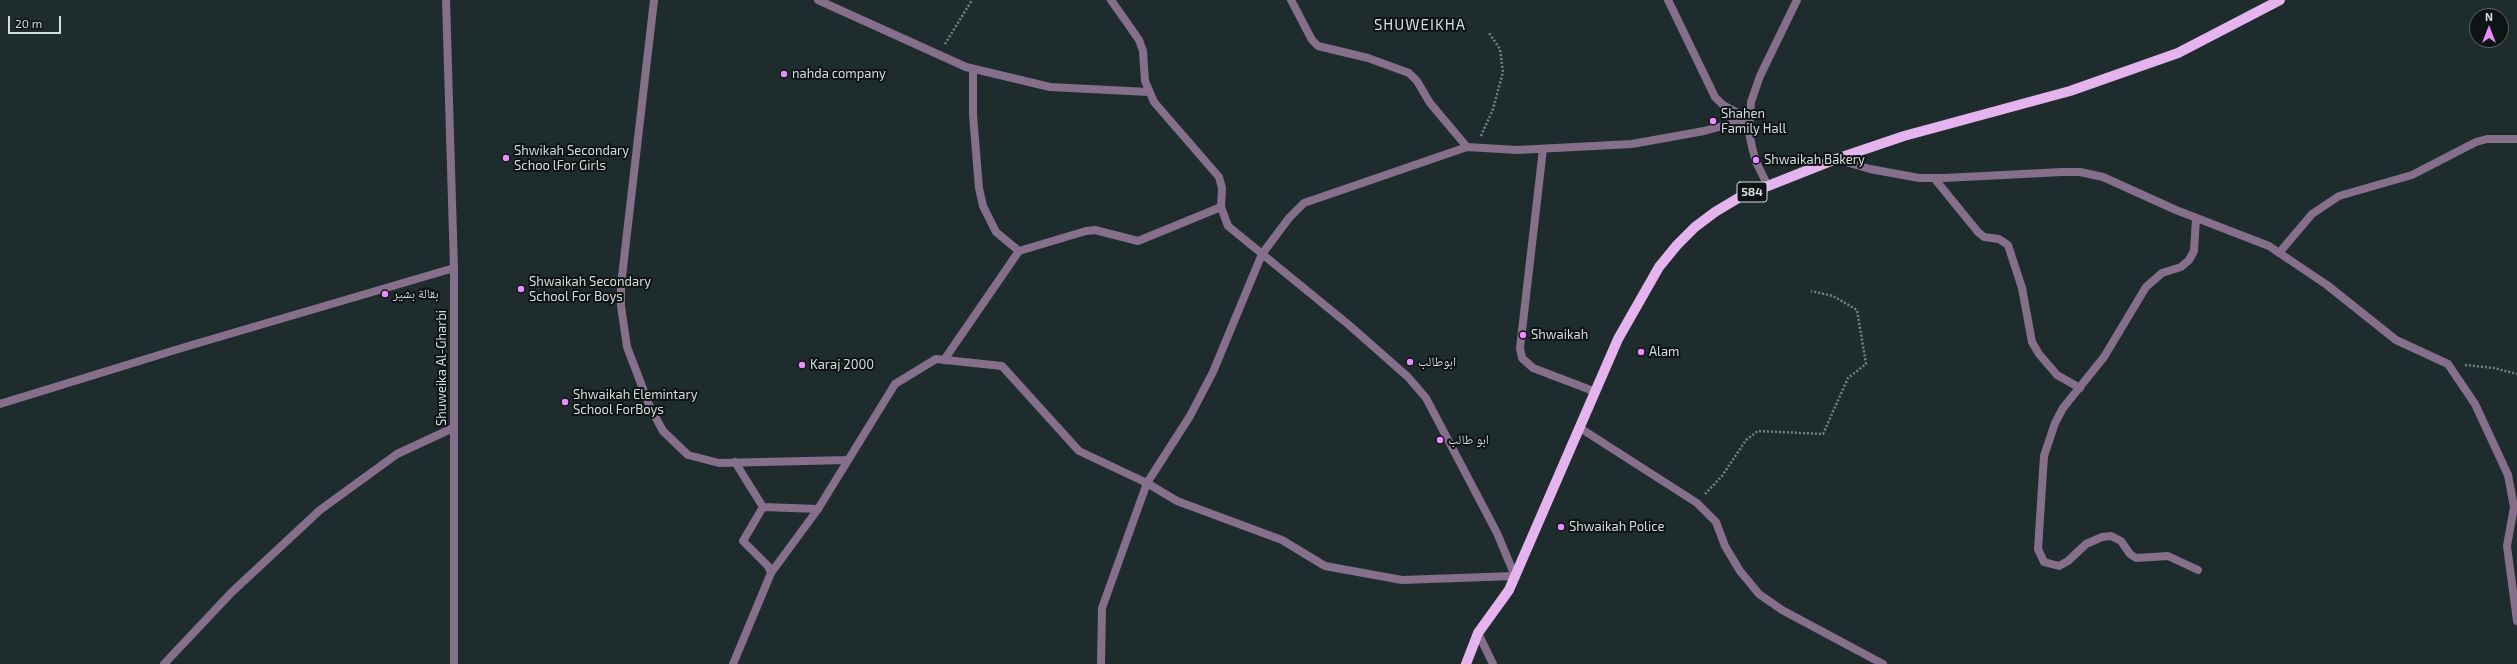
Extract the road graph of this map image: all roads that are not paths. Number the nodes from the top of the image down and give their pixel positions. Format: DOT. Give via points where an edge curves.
graph roads {
  1 [pos="446,0"];
  2 [pos="654,0"];
  3 [pos="818,0"];
  4 [pos="1111,0"];
  5 [pos="1291,0"];
  6 [pos="1668,0"];
  7 [pos="1797,0"];
  8 [pos="2280,0"];
  9 [pos="973,69"];
  10 [pos="1149,92"];
  11 [pos="1749,119"];
  12 [pos="2517,139"];
  13 [pos="1467,147"];
  14 [pos="1543,149"];
  15 [pos="1836,159"];
  16 [pos="1934,178"];
  17 [pos="1768,186"];
  18 [pos="1221,207"];
  19 [pos="2196,218"];
  20 [pos="1019,251"];
  21 [pos="2278,253"];
  22 [pos="1262,254"];
  23 [pos="454,268"];
  24 [pos="944,360"];
  25 [pos="2080,388"];
  26 [pos="1596,392"];
  27 [pos="0,404"];
  28 [pos="454,428"];
  29 [pos="1580,428"];
  30 [pos="848,460"];
  31 [pos="735,462"];
  32 [pos="1147,483"];
  33 [pos="763,507"];
  34 [pos="818,509"];
  35 [pos="2198,570"];
  36 [pos="771,573"];
  37 [pos="1515,576"];
  38 [pos="2517,621"];
  39 [pos="1478,633"];
  40 [pos="164,664"];
  41 [pos="454,664"];
  42 [pos="733,664"];
  43 [pos="1101,664"];
  44 [pos="1466,664"];
  45 [pos="1493,664"];
  46 [pos="1883,664"];
  1 -- 23 [label="street, Shuweika Al-Gharbi"];
  2 -- 31 [label="street" via="622,272 620,306 623,326 630,358 663,432 688,455 718,463"];
  3 -- 9 [label="street"];
  4 -- 10 [label="street" via="1139,40"];
  5 -- 13 [label="street" via="1312,40 1318,46 1368,58 1408,73 1417,81 1430,103"];
  6 -- 11 [label="street" via="1715,98"];
  7 -- 11 [label="street" via="1756,87"];
  8 -- 15 [label="main road, 584" via="2191,48 2118,75 1904,136"];
  9 -- 10 [label="street" via="1050,87"];
  9 -- 20 [label="street" via="973,115 979,188 983,206 996,232"];
  10 -- 18 [label="street" via="1154,102 1214,169 1222,188"];
  11 -- 14 [label="street" via="1661,140"];
  11 -- 17 [label="street" via="1756,162"];
  12 -- 21 [label="street" via="2476,142 2412,175 2339,196 2312,214"];
  13 -- 14 [label="street"];
  13 -- 22 [label="street" via="1304,203 1289,218"];
  14 -- 26 [label="street" via="1520,348 1522,358 1533,368"];
  15 -- 16 [label="street" via="1895,174"];
  15 -- 17 [label="main road, 584"];
  16 -- 19 [label="street" via="2080,172 2104,177"];
  16 -- 25 [label="street" via="1978,232 1984,237 1999,239 2008,245 2022,288 2032,342 2043,360 2057,375"];
  17 -- 26 [label="main road, 584" via="1715,212 1677,245 1647,286 1618,339"];
  18 -- 20 [label="street" via="1138,241 1095,230"];
  18 -- 22 [label="street" via="1228,226"];
  19 -- 21 [label="street" via="2268,246"];
  19 -- 25 [label="street" via="2191,257 2184,265 2162,273 2146,287 2116,339"];
  20 -- 24 [label="street"];
  21 -- 38 [label="street" via="2327,284 2396,340 2448,364 2475,404 2508,475 2514,508 2507,546"];
  22 -- 32 [label="street" via="1213,372 1190,416"];
  22 -- 37 [label="street" via="1408,377 1426,398 1494,526"];
  23 -- 27 [label="street" via="193,344"];
  23 -- 28 [label="street, Shuweika Al-Gharbi"];
  24 -- 30 [label="street" via="936,359 895,384"];
  24 -- 32 [label="street" via="1002,366 1079,451"];
  25 -- 35 [label="street" via="2055,423 2044,456 2038,549 2040,557 2050,565 2062,565 2086,544 2112,536 2121,541 2136,558 2168,556"];
  26 -- 29 [label="main road, 584"];
  28 -- 40 [label="street" via="397,454 320,510 232,592"];
  28 -- 41 [label="street, Shuweika Al-Gharbi"];
  29 -- 37 [label="main road, 584"];
  29 -- 46 [label="street" via="1697,503 1716,522 1725,546 1759,594 1782,610"];
  30 -- 31 [label="street"];
  30 -- 34 [label="street"];
  31 -- 33 [label="street"];
  32 -- 37 [label="street" via="1177,501 1282,540 1326,566 1402,580"];
  32 -- 43 [label="street" via="1102,608"];
  33 -- 34 [label="street"];
  33 -- 36 [label="street" via="743,541 768,566"];
  34 -- 36 [label="street"];
  36 -- 42 [label="street"];
  37 -- 39 [label="main road, 584" via="1509,590"];
  39 -- 44 [label="main road, 584"];
  39 -- 45 [label="street"];
}
